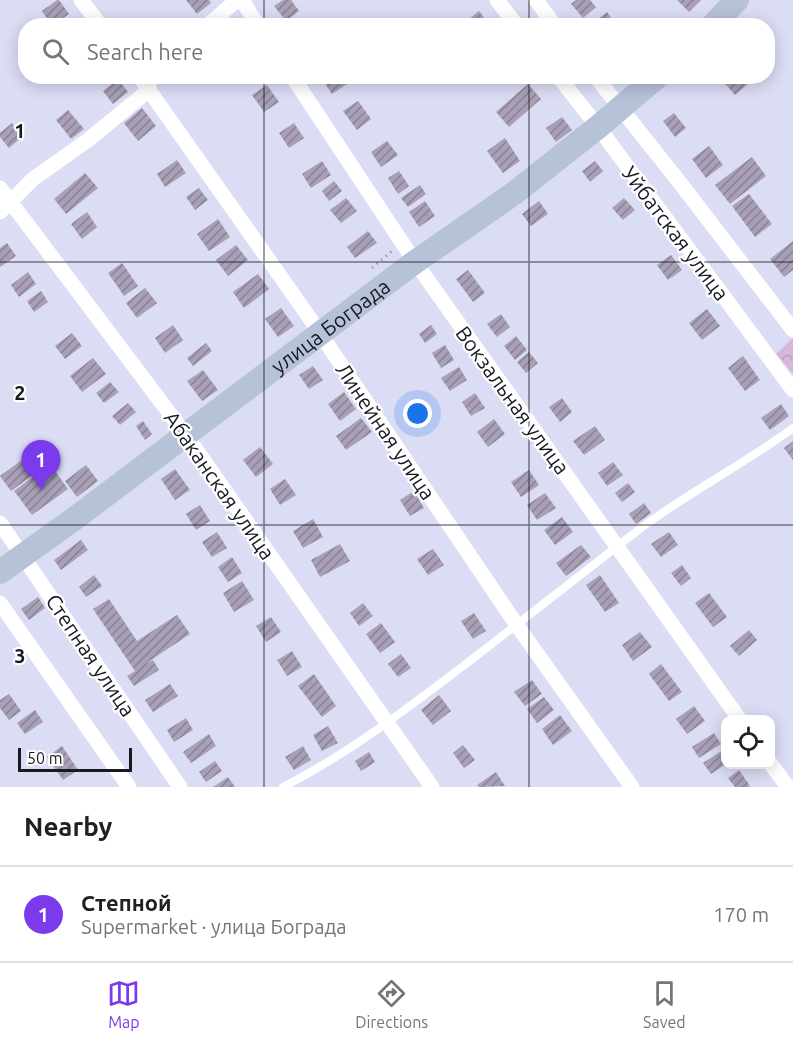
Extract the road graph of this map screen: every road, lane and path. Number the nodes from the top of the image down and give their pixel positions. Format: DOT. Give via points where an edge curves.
graph roads {
  1 [pos="81,0"];
  2 [pos="240,0"];
  3 [pos="497,0"];
  4 [pos="536,0"];
  5 [pos="737,0"];
  6 [pos="94,18"];
  7 [pos="217,18"];
  8 [pos="252,18"];
  9 [pos="512,18"];
  10 [pos="549,18"];
  11 [pos="720,18"];
  12 [pos="148,84"];
  13 [pos="150,84"];
  14 [pos="297,84"];
  15 [pos="564,84"];
  16 [pos="602,84"];
  17 [pos="649,84"];
  18 [pos="621,108"];
  19 [pos="598,128"];
  20 [pos="0,188"];
  21 [pos="6,207"];
  22 [pos="415,262"];
  23 [pos="793,330"];
  24 [pos="321,333"];
  25 [pos="793,390"];
  26 [pos="793,428"];
  27 [pos="186,435"];
  28 [pos="0,523"];
  29 [pos="618,546"];
  30 [pos="23,556"];
  31 [pos="0,572"];
  32 [pos="0,603"];
  33 [pos="516,624"];
  34 [pos="736,715"];
  35 [pos="387,723"];
  36 [pos="775,769"];
  37 [pos="129,787"];
  38 [pos="180,787"];
  39 [pos="283,787"];
  40 [pos="432,787"];
  41 [pos="632,787"];
  42 [pos="788,787"];
  1 -- 6 [label="street"];
  2 -- 7 [label="street"];
  2 -- 8 [label="street"];
  3 -- 9 [label="street"];
  4 -- 10 [label="street"];
  5 -- 11 [label="main road"];
  12 -- 21 [label="street" via="88,140 33,179"];
  13 -- 24 [label="street, Линейная улица"];
  14 -- 22 [label="street, Вокзальная улица"];
  15 -- 19 [label="street, Уйбатская улица"];
  16 -- 18 [label="street, Уйбатская улица"];
  17 -- 18 [label="main road, улица Бограда"];
  18 -- 19 [label="main road, улица Бограда"];
  18 -- 23 [label="street, Уйбатская улица"];
  19 -- 22 [label="main road, улица Бограда" via="513,194"];
  19 -- 25 [label="street, Уйбатская улица"];
  20 -- 21 [label="street, Абаканская улица"];
  21 -- 27 [label="street, Абаканская улица"];
  22 -- 24 [label="main road, улица Бограда"];
  22 -- 29 [label="street, Вокзальная улица"];
  24 -- 27 [label="main road, улица Бограда"];
  24 -- 33 [label="street, Линейная улица"];
  26 -- 29 [label="lane"];
  27 -- 30 [label="main road, улица Бограда"];
  27 -- 35 [label="street, Абаканская улица"];
  28 -- 30 [label="street, Степная улица"];
  29 -- 33 [label="lane"];
  29 -- 34 [label="street, Вокзальная улица"];
  30 -- 31 [label="main road, улица Бограда"];
  30 -- 38 [label="street, Степная улица"];
  32 -- 37 [label="street, Степная улица"];
  33 -- 35 [label="lane"];
  33 -- 41 [label="street, Линейная улица"];
  35 -- 39 [label="lane" via="321,768"];
  35 -- 40 [label="street, Абаканская улица"];
  36 -- 42 [label="street"];
}
